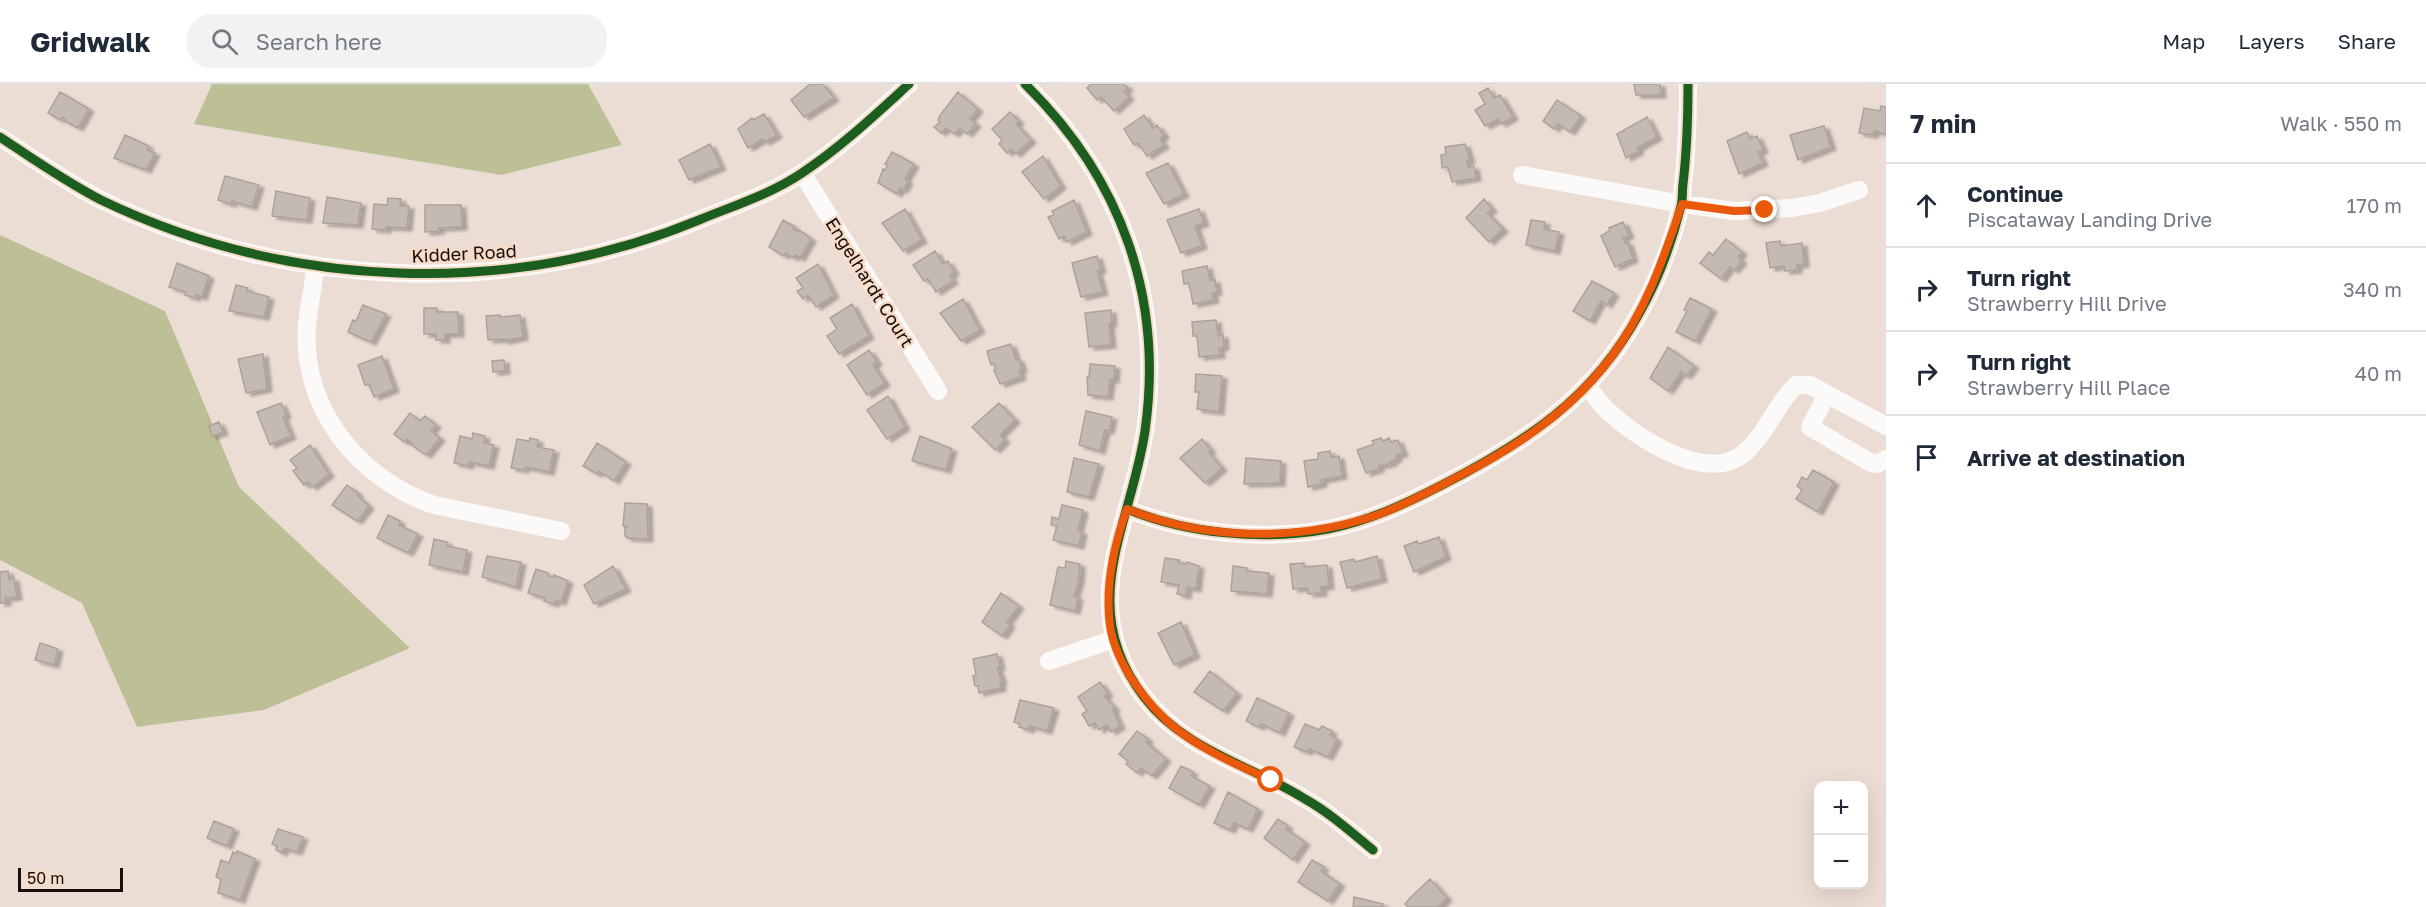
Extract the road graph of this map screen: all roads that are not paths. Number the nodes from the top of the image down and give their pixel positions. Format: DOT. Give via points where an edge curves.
graph roads {
  1 [pos="909,84"];
  2 [pos="1025,84"];
  3 [pos="1688,84"];
  4 [pos="0,137"];
  5 [pos="802,173"];
  6 [pos="1522,175"];
  7 [pos="1859,190"];
  8 [pos="1682,204"];
  9 [pos="316,266"];
  10 [pos="1587,386"];
  11 [pos="938,391"];
  12 [pos="1827,394"];
  13 [pos="1886,426"];
  14 [pos="1886,459"];
  15 [pos="1127,509"];
  16 [pos="561,531"];
  17 [pos="1114,639"];
  18 [pos="1049,661"];
  19 [pos="1373,850"];
  1 -- 5 [label="street, Kidder Road"];
  2 -- 15 [label="street" via="1064,124 1088,160 1104,186 1133,256 1149,326 1150,354 1145,432"];
  3 -- 8 [label="street"];
  4 -- 9 [label="street, Kidder Road" via="37,163 138,216 228,247"];
  5 -- 9 [label="street, Kidder Road" via="676,230 585,256 518,268 454,273 391,273"];
  5 -- 11 [label="street, Engelhardt Court"];
  6 -- 8 [label="street"];
  7 -- 8 [label="street" via="1792,208 1734,211"];
  8 -- 10 [label="street" via="1640,313"];
  9 -- 16 [label="street" via="307,327 309,363 326,415 351,452 383,479 417,499"];
  10 -- 12 [label="street" via="1608,411 1658,447 1688,460 1716,464 1741,456 1762,435 1796,385 1810,385"];
  10 -- 15 [label="street" via="1548,422 1478,466 1400,506 1350,523 1288,534 1230,533"];
  12 -- 13 [label="street"];
  12 -- 14 [label="street" via="1810,427 1871,462 1877,464"];
  15 -- 17 [label="street" via="1111,578 1110,627"];
  17 -- 18 [label="street"];
  17 -- 19 [label="street" via="1136,685 1156,711 1179,731 1306,799"];
}
